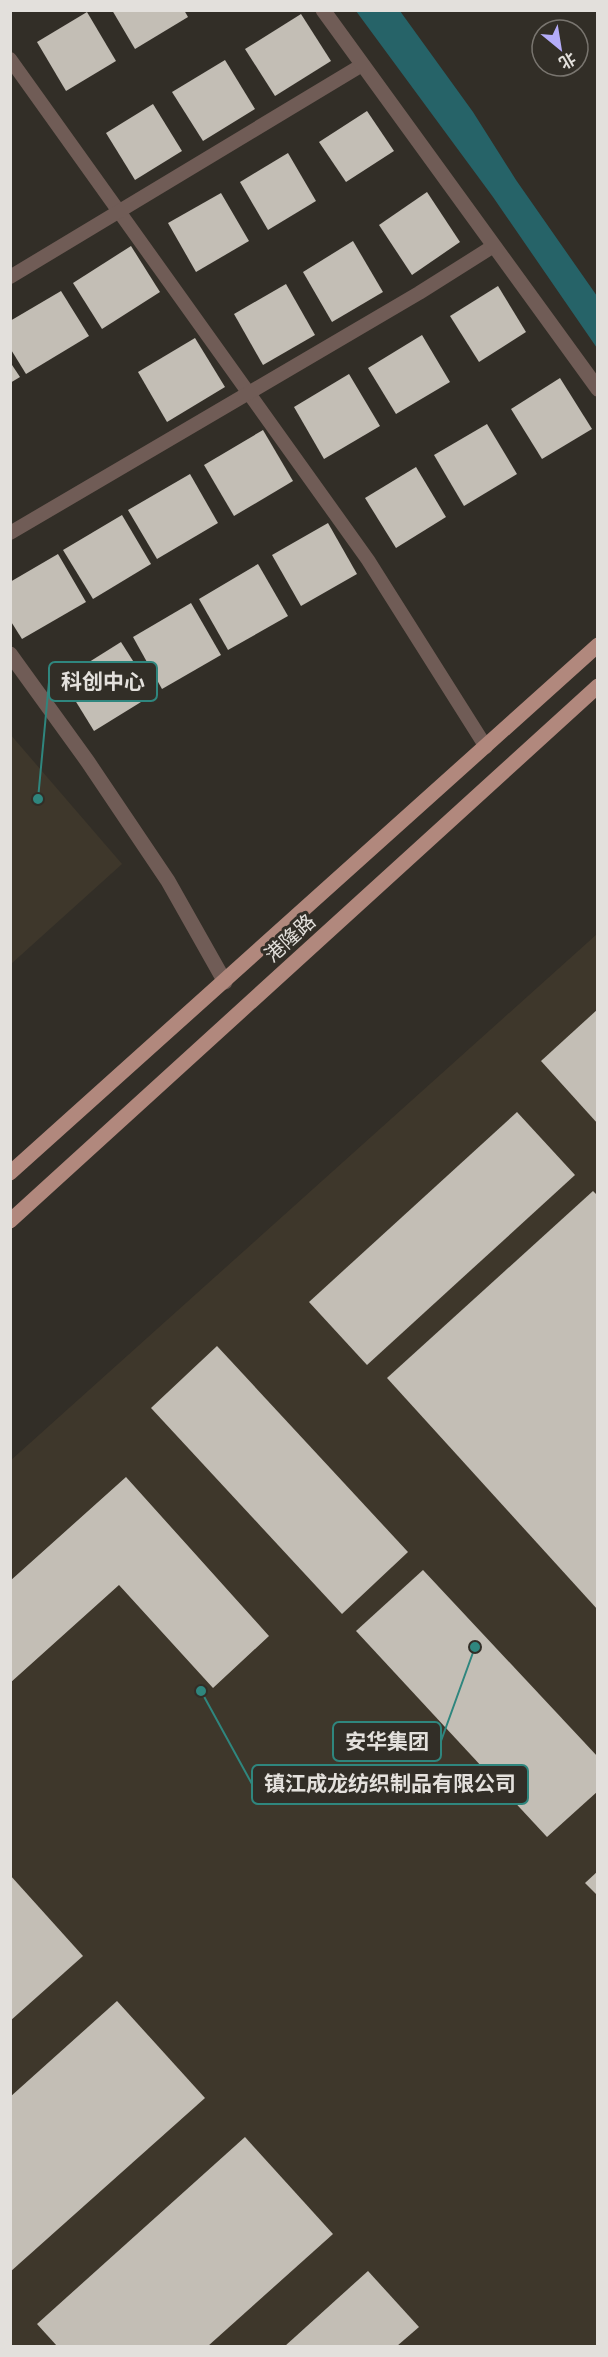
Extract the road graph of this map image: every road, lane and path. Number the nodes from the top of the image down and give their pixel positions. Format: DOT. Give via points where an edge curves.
graph roads {
  1 [pos="323,10"];
  2 [pos="10,59"];
  3 [pos="362,65"];
  4 [pos="119,213"];
  5 [pos="492,247"];
  6 [pos="10,277"];
  7 [pos="597,389"];
  8 [pos="248,393"];
  9 [pos="10,533"];
  10 [pos="597,645"];
  11 [pos="10,654"];
  12 [pos="597,686"];
  13 [pos="486,747"];
  14 [pos="225,982"];
  15 [pos="10,1173"];
  16 [pos="10,1221"];
  1 -- 3 [label="street"];
  2 -- 4 [label="lane"];
  3 -- 4 [label="lane"];
  3 -- 5 [label="street"];
  4 -- 6 [label="lane"];
  4 -- 8 [label="lane"];
  5 -- 7 [label="street"];
  5 -- 8 [label="lane"];
  8 -- 9 [label="lane"];
  8 -- 13 [label="lane" via="368,560"];
  10 -- 13 [label="main road, 港隆路"];
  11 -- 14 [label="street" via="168,881"];
  12 -- 16 [label="main road, 港隆路"];
  13 -- 14 [label="main road, 港隆路"];
  14 -- 15 [label="main road, 港隆路"];
}
